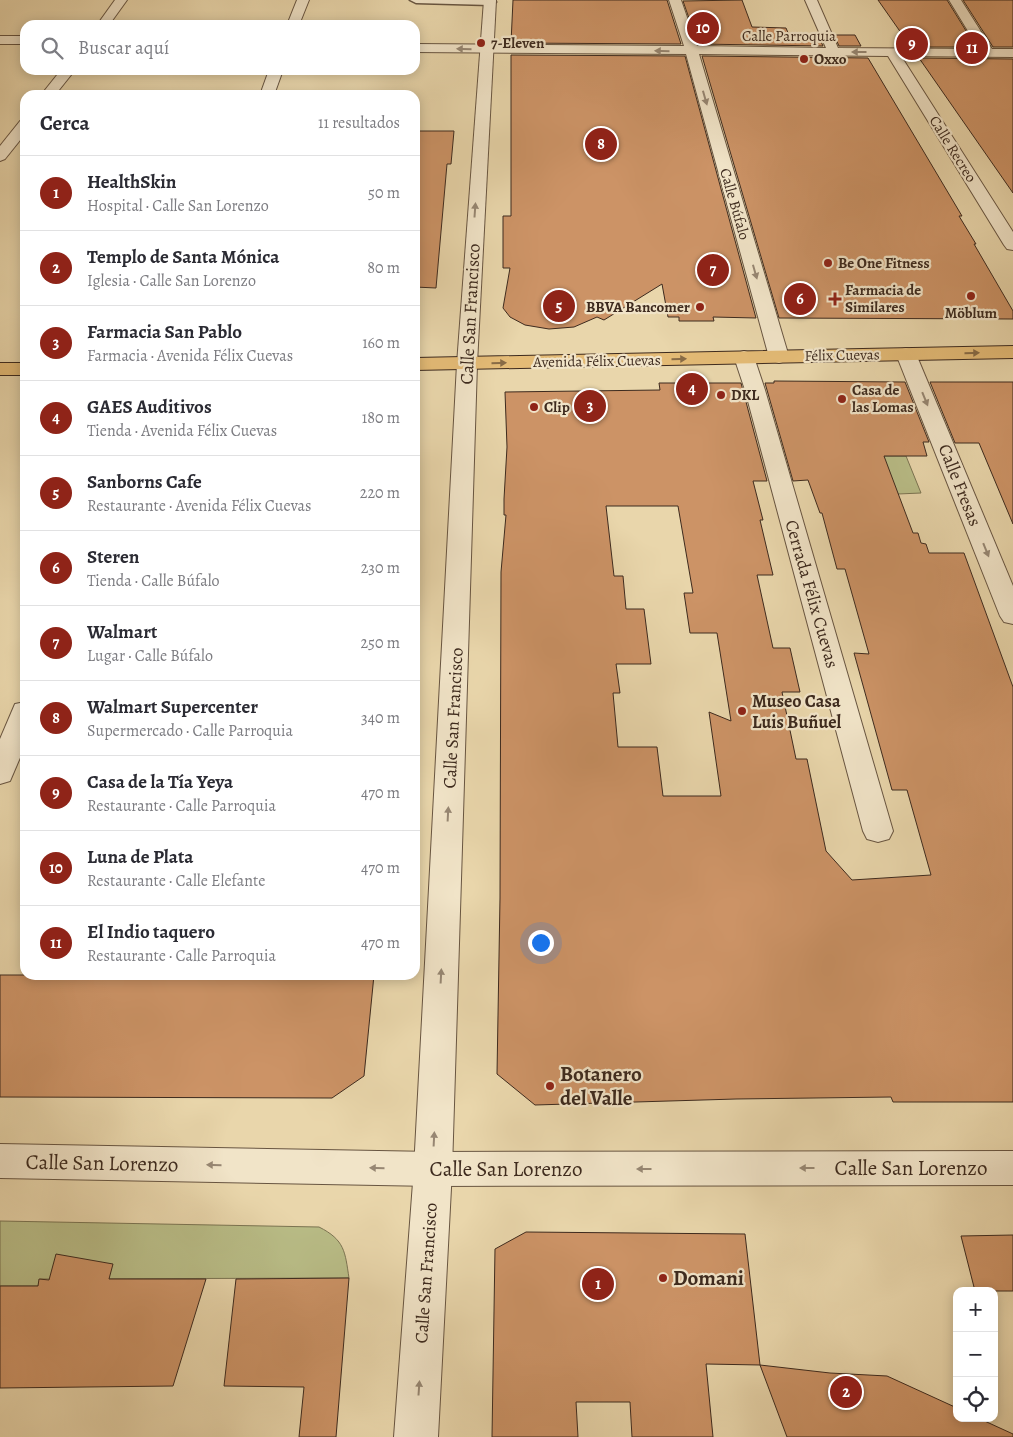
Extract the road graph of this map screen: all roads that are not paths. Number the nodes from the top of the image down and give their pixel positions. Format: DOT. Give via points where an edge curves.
graph roads {
  1 [pos="121,0"];
  2 [pos="303,0"];
  3 [pos="416,0"];
  4 [pos="675,0"];
  5 [pos="811,0"];
  6 [pos="955,0"];
  7 [pos="490,1"];
  8 [pos="107,20"];
  9 [pos="295,20"];
  10 [pos="0,40"];
  11 [pos="20,40"];
  12 [pos="420,48"];
  13 [pos="486,49"];
  14 [pos="692,52"];
  15 [pos="834,52"];
  16 [pos="892,52"];
  17 [pos="987,52"];
  18 [pos="1013,53"];
  19 [pos="64,75"];
  20 [pos="274,75"];
  21 [pos="52,90"];
  22 [pos="269,90"];
  23 [pos="20,130"];
  24 [pos="0,156"];
  25 [pos="1013,245"];
  26 [pos="1013,352"];
  27 [pos="906,354"];
  28 [pos="779,357"];
  29 [pos="744,358"];
  30 [pos="420,364"];
  31 [pos="467,364"];
  32 [pos="20,368"];
  33 [pos="0,369"];
  34 [pos="1013,616"];
  35 [pos="20,724"];
  36 [pos="0,774"];
  37 [pos="878,831"];
  38 [pos="0,1161"];
  39 [pos="1013,1168"];
  40 [pos="433,1169"];
  41 [pos="416,1437"];
  1 -- 8 [label="street"];
  2 -- 9 [label="street"];
  3 -- 7 [label="street"];
  4 -- 14 [label="street, Calle Búfalo"];
  5 -- 15 [label="street"];
  6 -- 17 [label="street"];
  7 -- 13 [label="street, Calle San Francisco"];
  10 -- 11 [label="street"];
  13 -- 12 [label="street, Calle Parroquia, one-way"];
  14 -- 13 [label="street, Calle Parroquia, one-way"];
  31 -- 13 [label="street, Calle San Francisco, one-way"];
  14 -- 15 [label="street, Calle Parroquia"];
  14 -- 28 [label="street, Calle Búfalo, one-way"];
  16 -- 15 [label="street, Calle Parroquia, one-way"];
  16 -- 17 [label="street, Calle Parroquia"];
  16 -- 25 [label="street, Calle Recreo"];
  17 -- 18 [label="street, Calle Parroquia"];
  19 -- 21 [label="street"];
  20 -- 22 [label="street"];
  23 -- 24 [label="street"];
  27 -- 26 [label="main road, one-way"];
  27 -- 28 [label="main road, Félix Cuevas"];
  27 -- 34 [label="street, Calle Fresas, one-way"];
  28 -- 29 [label="main road, Avenida Félix Cuevas"];
  31 -- 29 [label="main road, Avenida Félix Cuevas, one-way"];
  29 -- 37 [label="street, Cerrada Félix Cuevas"];
  30 -- 31 [label="main road, Avenida Félix Cuevas"];
  40 -- 31 [label="street, Calle San Francisco, one-way"];
  32 -- 33 [label="main road"];
  35 -- 36 [label="street"];
  40 -- 38 [label="street, Calle San Lorenzo, one-way"];
  39 -- 40 [label="street, Calle San Lorenzo, one-way"];
  41 -- 40 [label="street, Calle San Francisco, one-way"];
}
